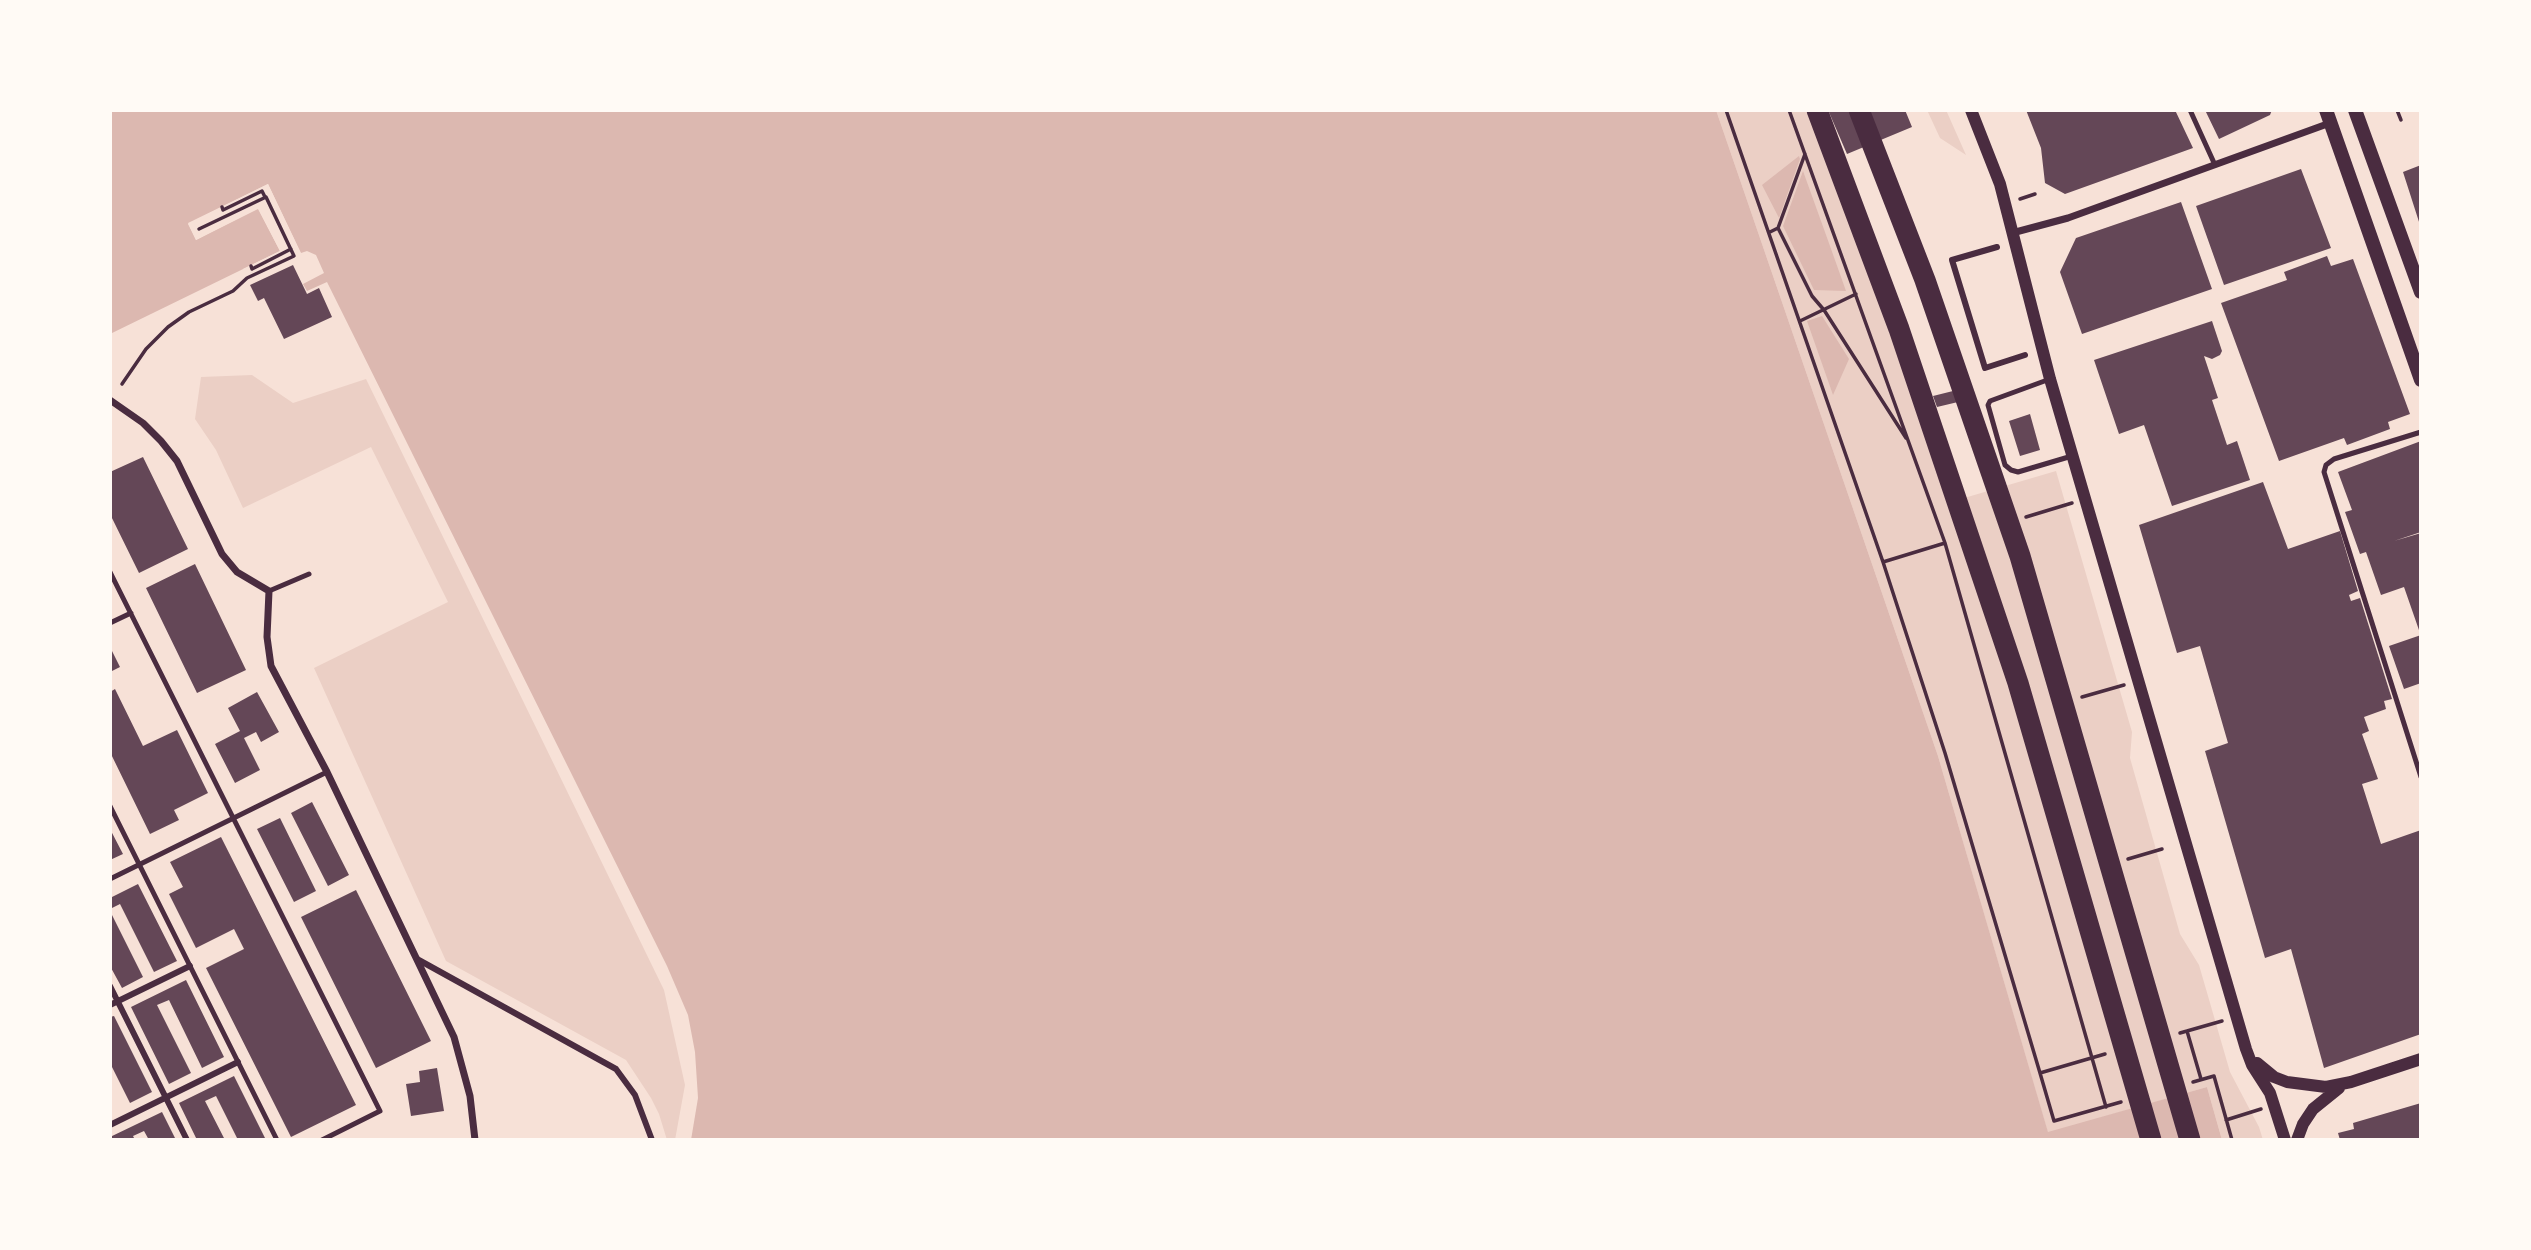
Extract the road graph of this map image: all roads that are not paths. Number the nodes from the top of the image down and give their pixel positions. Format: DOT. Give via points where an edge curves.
graph roads {
  1 [pos="1817,110"];
  2 [pos="1859,110"];
  3 [pos="1971,110"];
  4 [pos="2190,110"];
  5 [pos="2359,111"];
  6 [pos="2328,117"];
  7 [pos="2215,165"];
  8 [pos="2011,233"];
  9 [pos="1997,247"];
  10 [pos="2421,292"];
  11 [pos="2025,355"];
  12 [pos="2050,379"];
  13 [pos="2421,380"];
  14 [pos="110,400"];
  15 [pos="2421,432"];
  16 [pos="2072,456"];
  17 [pos="110,572"];
  18 [pos="309,573"];
  19 [pos="269,591"];
  20 [pos="131,613"];
  21 [pos="110,623"];
  22 [pos="327,772"];
  23 [pos="2421,777"];
  24 [pos="110,806"];
  25 [pos="233,819"];
  26 [pos="139,865"];
  27 [pos="110,879"];
  28 [pos="417,959"];
  29 [pos="190,966"];
  30 [pos="110,986"];
  31 [pos="118,1002"];
  32 [pos="110,1005"];
  33 [pos="2246,1049"];
  34 [pos="2421,1059"];
  35 [pos="238,1062"];
  36 [pos="2351,1082"];
  37 [pos="166,1098"];
  38 [pos="110,1125"];
  39 [pos="187,1140"];
  40 [pos="277,1140"];
  41 [pos="322,1140"];
  42 [pos="475,1140"];
  43 [pos="652,1140"];
  44 [pos="2151,1140"];
  45 [pos="2190,1140"];
  46 [pos="2286,1140"];
  47 [pos="2297,1140"];
  1 -- 44 [label="highway" via="1899,329 2018,683"];
  2 -- 45 [label="highway" via="1925,280 2020,556"];
  3 -- 8 [label="street" via="1995,168"];
  4 -- 7 [label="lane"];
  5 -- 10 [label="main road"];
  6 -- 7 [label="street"];
  6 -- 13 [label="main road"];
  7 -- 8 [label="street" via="2068,218"];
  8 -- 12 [label="street"];
  9 -- 11 [label="street" via="1952,260 1986,368"];
  12 -- 16 [label="street"];
  12 -- 16 [label="lane" via="1990,401 2005,465 2018,472"];
  14 -- 19 [label="street" via="161,441 177,461 222,554 237,572"];
  15 -- 23 [label="lane" via="2334,459 2324,472"];
  16 -- 33 [label="street"];
  17 -- 20 [label="lane"];
  18 -- 19 [label="lane"];
  19 -- 22 [label="street" via="271,666"];
  20 -- 21 [label="lane"];
  20 -- 25 [label="lane"];
  22 -- 25 [label="lane"];
  22 -- 28 [label="street"];
  24 -- 26 [label="lane"];
  25 -- 26 [label="lane"];
  25 -- 41 [label="lane" via="380,1111"];
  26 -- 27 [label="lane"];
  26 -- 29 [label="lane"];
  28 -- 42 [label="street" via="454,1037 470,1096"];
  28 -- 43 [label="street" via="615,1069 635,1095"];
  29 -- 31 [label="street"];
  29 -- 35 [label="lane"];
  30 -- 31 [label="street"];
  31 -- 32 [label="street"];
  31 -- 37 [label="street"];
  33 -- 36 [label="street" via="2263,1070 2287,1082 2326,1087"];
  33 -- 46 [label="street" via="2270,1093"];
  34 -- 36 [label="street"];
  35 -- 37 [label="street"];
  35 -- 40 [label="lane"];
  36 -- 47 [label="street" via="2313,1109"];
  37 -- 38 [label="street"];
  37 -- 39 [label="street"];
}
